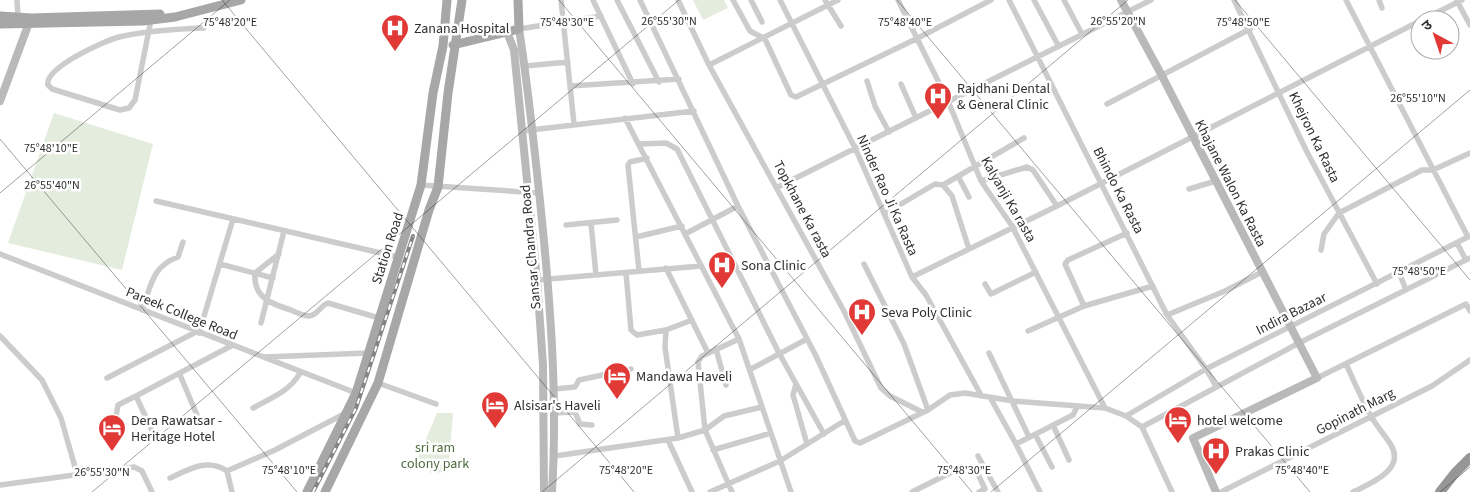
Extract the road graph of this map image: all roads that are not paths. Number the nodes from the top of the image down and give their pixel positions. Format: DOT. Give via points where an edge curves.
graph roads {
  1 [pos="17,0"];
  2 [pos="219,0"];
  3 [pos="241,0"];
  4 [pos="447,0"];
  5 [pos="462,0"];
  6 [pos="518,0"];
  7 [pos="561,0"];
  8 [pos="593,0"];
  9 [pos="618,0"];
  10 [pos="640,0"];
  11 [pos="678,0"];
  12 [pos="733,0"];
  13 [pos="750,0"];
  14 [pos="780,0"];
  15 [pos="838,0"];
  16 [pos="898,0"];
  17 [pos="991,0"];
  18 [pos="1009,0"];
  19 [pos="1034,0"];
  20 [pos="1064,0"];
  21 [pos="1121,0"];
  22 [pos="1151,0"];
  23 [pos="1234,0"];
  24 [pos="1346,0"];
  25 [pos="1379,0"];
  26 [pos="1459,1"];
  27 [pos="827,3"];
  28 [pos="1382,8"];
  29 [pos="1441,10"];
  30 [pos="1127,12"];
  31 [pos="0,16"];
  32 [pos="601,16"];
  33 [pos="18,17"];
  34 [pos="151,20"];
  35 [pos="30,21"];
  36 [pos="562,22"];
  37 [pos="762,22"];
  38 [pos="0,24"];
  39 [pos="792,24"];
  40 [pos="841,26"];
  41 [pos="1410,26"];
  42 [pos="1470,26"];
  43 [pos="204,28"];
  44 [pos="519,29"];
  45 [pos="1250,29"];
  46 [pos="508,32"];
  47 [pos="150,34"];
  48 [pos="1082,34"];
  49 [pos="765,39"];
  50 [pos="916,40"];
  51 [pos="456,44"];
  52 [pos="442,46"];
  53 [pos="1058,46"];
  54 [pos="1368,47"];
  55 [pos="1037,56"];
  56 [pos="568,62"];
  57 [pos="709,65"];
  58 [pos="525,66"];
  59 [pos="1161,74"];
  60 [pos="679,79"];
  61 [pos="867,81"];
  62 [pos="659,82"];
  63 [pos="633,84"];
  64 [pos="901,84"];
  65 [pos="822,85"];
  66 [pos="570,86"];
  67 [pos="1279,92"];
  68 [pos="0,101"];
  69 [pos="948,101"];
  70 [pos="1107,104"];
  71 [pos="694,111"];
  72 [pos="624,118"];
  73 [pos="916,118"];
  74 [pos="574,124"];
  75 [pos="533,129"];
  76 [pos="522,131"];
  77 [pos="888,132"];
  78 [pos="1193,137"];
  79 [pos="1024,138"];
  80 [pos="640,144"];
  81 [pos="856,150"];
  82 [pos="1470,153"];
  83 [pos="647,158"];
  84 [pos="974,167"];
  85 [pos="1433,170"];
  86 [pos="958,176"];
  87 [pos="981,181"];
  88 [pos="1216,181"];
  89 [pos="1101,183"];
  90 [pos="421,185"];
  91 [pos="943,185"];
  92 [pos="438,187"];
  93 [pos="778,187"];
  94 [pos="1189,190"];
  95 [pos="527,192"];
  96 [pos="539,192"];
  97 [pos="969,196"];
  98 [pos="156,201"];
  99 [pos="738,206"];
  100 [pos="1056,206"];
  101 [pos="1339,213"];
  102 [pos="884,214"];
  103 [pos="233,219"];
  104 [pos="617,220"];
  105 [pos="713,221"];
  106 [pos="591,223"];
  107 [pos="566,225"];
  108 [pos="682,226"];
  109 [pos="1012,226"];
  110 [pos="284,232"];
  111 [pos="1127,233"];
  112 [pos="685,234"];
  113 [pos="1469,236"];
  114 [pos="636,237"];
  115 [pos="183,242"];
  116 [pos="1457,243"];
  117 [pos="968,249"];
  118 [pos="1321,250"];
  119 [pos="0,254"];
  120 [pos="279,254"];
  121 [pos="398,257"];
  122 [pos="1468,259"];
  123 [pos="220,264"];
  124 [pos="864,264"];
  125 [pos="701,266"];
  126 [pos="666,268"];
  127 [pos="639,272"];
  128 [pos="1036,272"];
  129 [pos="1262,272"];
  130 [pos="1399,272"];
  131 [pos="255,273"];
  132 [pos="626,273"];
  133 [pos="596,275"];
  134 [pos="912,277"];
  135 [pos="273,278"];
  136 [pos="548,279"];
  137 [pos="537,280"];
  138 [pos="985,284"];
  139 [pos="1376,284"];
  140 [pos="1152,286"];
  141 [pos="1406,290"];
  142 [pos="267,302"];
  143 [pos="1084,306"];
  144 [pos="142,310"];
  145 [pos="1470,311"];
  146 [pos="1167,315"];
  147 [pos="1059,316"];
  148 [pos="379,318"];
  149 [pos="692,320"];
  150 [pos="261,323"];
  151 [pos="1291,327"];
  152 [pos="666,330"];
  153 [pos="1028,330"];
  154 [pos="198,332"];
  155 [pos="0,336"];
  156 [pos="739,339"];
  157 [pos="807,340"];
  158 [pos="1299,343"];
  159 [pos="231,346"];
  160 [pos="716,349"];
  161 [pos="369,353"];
  162 [pos="708,353"];
  163 [pos="779,353"];
  164 [pos="989,353"];
  165 [pos="260,357"];
  166 [pos="1470,360"];
  167 [pos="1346,364"];
  168 [pos="1206,368"];
  169 [pos="631,369"];
  170 [pos="750,369"];
  171 [pos="300,373"];
  172 [pos="180,375"];
  173 [pos="107,378"];
  174 [pos="1317,378"];
  175 [pos="378,383"];
  176 [pos="796,384"];
  177 [pos="726,385"];
  178 [pos="1216,386"];
  179 [pos="554,389"];
  180 [pos="356,393"];
  181 [pos="981,395"];
  182 [pos="136,396"];
  183 [pos="992,399"];
  184 [pos="1013,402"];
  185 [pos="436,404"];
  186 [pos="762,407"];
  187 [pos="1077,407"];
  188 [pos="253,408"];
  189 [pos="1105,408"];
  190 [pos="925,411"];
  191 [pos="348,412"];
  192 [pos="554,413"];
  193 [pos="197,415"];
  194 [pos="1126,416"];
  195 [pos="1372,418"];
  196 [pos="844,421"];
  197 [pos="108,425"];
  198 [pos="1052,425"];
  199 [pos="592,426"];
  200 [pos="1142,427"];
  201 [pos="705,430"];
  202 [pos="771,434"];
  203 [pos="824,434"];
  204 [pos="1032,435"];
  205 [pos="678,438"];
  206 [pos="156,439"];
  207 [pos="668,440"];
  208 [pos="807,444"];
  209 [pos="1016,444"];
  210 [pos="713,450"];
  211 [pos="555,456"];
  212 [pos="978,456"];
  213 [pos="1470,458"];
  214 [pos="1069,460"];
  215 [pos="780,462"];
  216 [pos="1052,467"];
  217 [pos="227,471"];
  218 [pos="77,474"];
  219 [pos="170,478"];
  220 [pos="0,485"];
  221 [pos="729,485"];
  222 [pos="984,491"];
  223 [pos="152,492"];
  224 [pos="232,492"];
  225 [pos="307,492"];
  226 [pos="325,492"];
  227 [pos="544,492"];
  228 [pos="552,492"];
  229 [pos="692,492"];
  230 [pos="710,492"];
  231 [pos="732,492"];
  232 [pos="791,492"];
  233 [pos="912,492"];
  234 [pos="998,492"];
  235 [pos="1040,492"];
  236 [pos="1172,492"];
  237 [pos="1216,492"];
  238 [pos="1221,492"];
  239 [pos="1353,492"];
  240 [pos="1440,492"];
  1 -- 33 [label="street"];
  2 -- 35 [label="main road" via="168,13"];
  3 -- 34 [label="main road" via="175,18"];
  4 -- 52 [label="main road, Station Road"];
  5 -- 51 [label="main road"];
  6 -- 44 [label="main road, Sansar Chandra Road"];
  7 -- 36 [label="street"];
  8 -- 32 [label="street"];
  9 -- 62 [label="street"];
  10 -- 60 [label="street"];
  11 -- 57 [label="street, Topkhane Ka rasta"];
  12 -- 49 [label="street" via="750,31"];
  13 -- 37 [label="street"];
  14 -- 39 [label="street, Ninder Rao Ji Ka Rasta"];
  15 -- 27 [label="street"];
  16 -- 50 [label="street, Kalyanji Ka rasta"];
  17 -- 50 [label="street"];
  18 -- 55 [label="street, Bhindo Ka Rasta"];
  19 -- 53 [label="street"];
  20 -- 48 [label="street"];
  21 -- 30 [label="street, Khajane Walon Ka Rasta"];
  22 -- 30 [label="street"];
  23 -- 45 [label="street, Khejron Ka Rasta"];
  24 -- 54 [label="street"];
  25 -- 28 [label="street"];
  26 -- 29 [label="street"];
  26 -- 42 [label="street"];
  27 -- 39 [label="street"];
  27 -- 40 [label="street"];
  30 -- 48 [label="street"];
  30 -- 59 [label="street, Khajane Walon Ka Rasta"];
  31 -- 33 [label="main road"];
  32 -- 36 [label="street"];
  32 -- 63 [label="street"];
  33 -- 35 [label="main road"];
  34 -- 35 [label="main road"];
  34 -- 47 [label="street"];
  35 -- 38 [label="main road"];
  35 -- 68 [label="street"];
  36 -- 44 [label="street"];
  36 -- 56 [label="street"];
  39 -- 49 [label="street"];
  39 -- 65 [label="street, Ninder Rao Ji Ka Rasta"];
  41 -- 54 [label="street"];
  43 -- 47 [label="street"];
  44 -- 46 [label="main road"];
  44 -- 58 [label="street, Sansar Chandra Road"];
  45 -- 59 [label="street"];
  45 -- 67 [label="street, Khejron Ka Rasta"];
  46 -- 51 [label="main road"];
  46 -- 76 [label="street, Sansar Chandra Road" via="514,50"];
  47 -- 47 [label="street" via="135,100 129,108 120,110 48,85 50,76 61,65 100,45 120,37"];
  48 -- 53 [label="street"];
  49 -- 57 [label="street"];
  49 -- 65 [label="street" via="791,95 800,97"];
  50 -- 65 [label="street"];
  50 -- 69 [label="street, Kalyanji Ka rasta"];
  51 -- 52 [label="main road"];
  51 -- 92 [label="main road"];
  52 -- 90 [label="main road, Station Road"];
  53 -- 55 [label="street"];
  54 -- 67 [label="street"];
  54 -- 85 [label="street"];
  55 -- 69 [label="street"];
  55 -- 89 [label="street, Bhindo Ka Rasta"];
  56 -- 58 [label="street"];
  56 -- 66 [label="street"];
  57 -- 93 [label="street, Topkhane Ka rasta"];
  58 -- 75 [label="street, Sansar Chandra Road"];
  59 -- 70 [label="street"];
  59 -- 78 [label="street, Khajane Walon Ka Rasta"];
  60 -- 62 [label="street"];
  60 -- 71 [label="street"];
  61 -- 77 [label="street"];
  62 -- 63 [label="street"];
  63 -- 66 [label="street"];
  64 -- 73 [label="street"];
  65 -- 81 [label="street, Ninder Rao Ji Ka Rasta"];
  66 -- 74 [label="street"];
  67 -- 78 [label="street"];
  67 -- 101 [label="street, Khejron Ka Rasta"];
  69 -- 73 [label="street"];
  69 -- 84 [label="street, Kalyanji Ka rasta"];
  71 -- 72 [label="street"];
  71 -- 99 [label="street"];
  72 -- 74 [label="street"];
  72 -- 80 [label="street"];
  73 -- 77 [label="street"];
  74 -- 75 [label="street"];
  75 -- 76 [label="street"];
  75 -- 96 [label="street, Sansar Chandra Road"];
  76 -- 95 [label="street, Sansar Chandra Road"];
  77 -- 81 [label="street"];
  78 -- 88 [label="street, Khajane Walon Ka Rasta"];
  78 -- 89 [label="street"];
  79 -- 84 [label="street"];
  80 -- 83 [label="street"];
  80 -- 105 [label="street" via="666,143 677,149"];
  81 -- 93 [label="street"];
  81 -- 102 [label="street, Ninder Rao Ji Ka Rasta"];
  82 -- 85 [label="street"];
  83 -- 108 [label="street"];
  83 -- 114 [label="street" via="628,165"];
  84 -- 86 [label="street"];
  84 -- 87 [label="street, Kalyanji Ka rasta"];
  85 -- 101 [label="street" via="1422,170"];
  85 -- 113 [label="street"];
  86 -- 91 [label="street"];
  86 -- 97 [label="street"];
  87 -- 100 [label="street" via="1027,167 1034,170"];
  87 -- 109 [label="street, Kalyanji Ka rasta"];
  88 -- 94 [label="street"];
  88 -- 129 [label="street, Khajane Walon Ka Rasta"];
  89 -- 100 [label="street"];
  89 -- 111 [label="street, Bhindo Ka Rasta"];
  90 -- 92 [label="street"];
  90 -- 121 [label="main road, Station Road"];
  91 -- 102 [label="street" via="935,184"];
  91 -- 117 [label="street" via="952,196"];
  92 -- 95 [label="street"];
  92 -- 175 [label="main road" via="428,210"];
  93 -- 190 [label="street, Topkhane Ka rasta" via="881,388 890,396"];
  95 -- 96 [label="street"];
  95 -- 137 [label="street, Sansar Chandra Road"];
  96 -- 136 [label="street, Sansar Chandra Road"];
  98 -- 103 [label="street"];
  99 -- 105 [label="street"];
  99 -- 157 [label="street"];
  100 -- 109 [label="street"];
  101 -- 118 [label="street" via="1324,234"];
  101 -- 139 [label="street, Khejron Ka Rasta"];
  102 -- 134 [label="street, Ninder Rao Ji Ka Rasta"];
  103 -- 110 [label="street"];
  103 -- 123 [label="street"];
  104 -- 106 [label="street"];
  105 -- 112 [label="street"];
  105 -- 163 [label="street"];
  106 -- 107 [label="street"];
  106 -- 133 [label="street"];
  108 -- 112 [label="street"];
  108 -- 114 [label="street"];
  109 -- 117 [label="street"];
  109 -- 128 [label="street, Kalyanji Ka rasta"];
  110 -- 120 [label="street"];
  110 -- 121 [label="street"];
  111 -- 140 [label="street, Bhindo Ka Rasta"];
  111 -- 143 [label="street" via="1068,260 1066,264"];
  112 -- 125 [label="street"];
  113 -- 116 [label="street, Indira Bazaar"];
  114 -- 127 [label="street"];
  115 -- 144 [label="street" via="178,257 166,261 157,270"];
  116 -- 122 [label="street"];
  116 -- 130 [label="street, Indira Bazaar"];
  117 -- 134 [label="street"];
  119 -- 144 [label="street, Pareek College Road"];
  120 -- 131 [label="street"];
  120 -- 135 [label="street"];
  121 -- 148 [label="main road, Station Road"];
  122 -- 141 [label="street"];
  123 -- 131 [label="street"];
  123 -- 154 [label="street"];
  124 -- 190 [label="street" via="904,344"];
  125 -- 126 [label="street"];
  125 -- 156 [label="street"];
  126 -- 127 [label="street"];
  126 -- 149 [label="street"];
  127 -- 132 [label="street"];
  128 -- 138 [label="street" via="991,294"];
  128 -- 147 [label="street, Kalyanji Ka rasta"];
  129 -- 146 [label="street"];
  129 -- 151 [label="street, Khajane Walon Ka Rasta"];
  130 -- 139 [label="street, Indira Bazaar"];
  130 -- 141 [label="street"];
  131 -- 135 [label="street"];
  131 -- 142 [label="street" via="254,284"];
  132 -- 133 [label="street"];
  132 -- 152 [label="street" via="631,330 638,335"];
  133 -- 136 [label="street"];
  134 -- 181 [label="street, Ninder Rao Ji Ka Rasta" via="926,295"];
  135 -- 142 [label="street"];
  136 -- 137 [label="street"];
  136 -- 179 [label="street, Sansar Chandra Road"];
  137 -- 227 [label="street, Sansar Chandra Road" via="543,365"];
  139 -- 151 [label="street, Indira Bazaar"];
  140 -- 143 [label="street"];
  140 -- 146 [label="street, Bhindo Ka Rasta"];
  141 -- 158 [label="street"];
  142 -- 148 [label="street" via="308,316 316,314 328,303"];
  142 -- 150 [label="street"];
  143 -- 147 [label="street"];
  144 -- 154 [label="street, Pareek College Road"];
  145 -- 167 [label="street" via="1466,304"];
  146 -- 168 [label="street, Bhindo Ka Rasta"];
  147 -- 153 [label="street"];
  147 -- 189 [label="street, Kalyanji Ka rasta"];
  148 -- 161 [label="main road, Station Road"];
  149 -- 152 [label="street"];
  149 -- 162 [label="street"];
  151 -- 158 [label="street, Khajane Walon Ka Rasta"];
  151 -- 168 [label="street, Indira Bazaar"];
  152 -- 205 [label="street" via="665,347"];
  154 -- 159 [label="street, Pareek College Road"];
  154 -- 173 [label="street"];
  155 -- 218 [label="street" via="42,380 61,418"];
  156 -- 160 [label="street"];
  156 -- 170 [label="street"];
  157 -- 163 [label="street"];
  157 -- 196 [label="street"];
  158 -- 174 [label="street, Khajane Walon Ka Rasta"];
  158 -- 178 [label="street"];
  159 -- 165 [label="street, Pareek College Road"];
  159 -- 172 [label="street"];
  160 -- 162 [label="street"];
  160 -- 177 [label="street"];
  161 -- 165 [label="street"];
  161 -- 180 [label="main road, Station Road"];
  162 -- 201 [label="street" via="698,362"];
  163 -- 170 [label="street"];
  163 -- 176 [label="street"];
  164 -- 184 [label="street"];
  165 -- 171 [label="street, Pareek College Road"];
  166 -- 195 [label="street, Gopinath Marg" via="1432,386"];
  167 -- 174 [label="street"];
  167 -- 195 [label="street"];
  168 -- 178 [label="street, Bhindo Ka Rasta"];
  168 -- 194 [label="street, Indira Bazaar"];
  169 -- 179 [label="street" via="579,380 575,388"];
  170 -- 186 [label="street"];
  171 -- 180 [label="street, Pareek College Road"];
  171 -- 188 [label="street" via="284,391"];
  172 -- 182 [label="street"];
  172 -- 193 [label="street"];
  174 -- 237 [label="street" via="1194,438"];
  175 -- 185 [label="street"];
  175 -- 226 [label="main road"];
  176 -- 203 [label="street"];
  176 -- 208 [label="street" via="793,395"];
  178 -- 200 [label="street"];
  179 -- 192 [label="street, Sansar Chandra Road"];
  180 -- 191 [label="main road, Station Road"];
  181 -- 183 [label="street"];
  181 -- 190 [label="street" via="950,395"];
  182 -- 197 [label="street" via="118,405 116,416"];
  182 -- 206 [label="street"];
  183 -- 184 [label="street"];
  183 -- 209 [label="street"];
  184 -- 187 [label="street"];
  184 -- 204 [label="street"];
  186 -- 201 [label="street" via="724,416"];
  186 -- 202 [label="street"];
  187 -- 189 [label="street"];
  187 -- 198 [label="street" via="1073,415"];
  189 -- 194 [label="street"];
  190 -- 196 [label="street" via="860,443 855,441"];
  191 -- 217 [label="street"];
  191 -- 225 [label="main road, Station Road"];
  192 -- 199 [label="street" via="575,412 580,424"];
  192 -- 211 [label="street, Sansar Chandra Road"];
  194 -- 200 [label="street"];
  195 -- 238 [label="street, Gopinath Marg"];
  195 -- 239 [label="street" via="1392,445 1394,460 1378,480"];
  196 -- 203 [label="street"];
  198 -- 204 [label="street"];
  198 -- 214 [label="street"];
  200 -- 236 [label="street"];
  201 -- 205 [label="street"];
  201 -- 210 [label="street"];
  202 -- 210 [label="street"];
  202 -- 215 [label="street"];
  203 -- 208 [label="street"];
  204 -- 209 [label="street"];
  204 -- 216 [label="street"];
  205 -- 207 [label="street"];
  207 -- 211 [label="street"];
  207 -- 229 [label="street"];
  208 -- 215 [label="street"];
  209 -- 235 [label="street"];
  210 -- 221 [label="street"];
  211 -- 228 [label="street, Sansar Chandra Road"];
  212 -- 234 [label="street"];
  213 -- 240 [label="highway"];
  215 -- 221 [label="street"];
  215 -- 232 [label="street"];
  217 -- 219 [label="street" via="207,464"];
  217 -- 224 [label="street"];
  218 -- 220 [label="street"];
  218 -- 223 [label="street" via="138,467"];
  221 -- 230 [label="street"];
  221 -- 231 [label="street"];
  222 -- 233 [label="street" via="977,472 969,467 960,468"];
}
